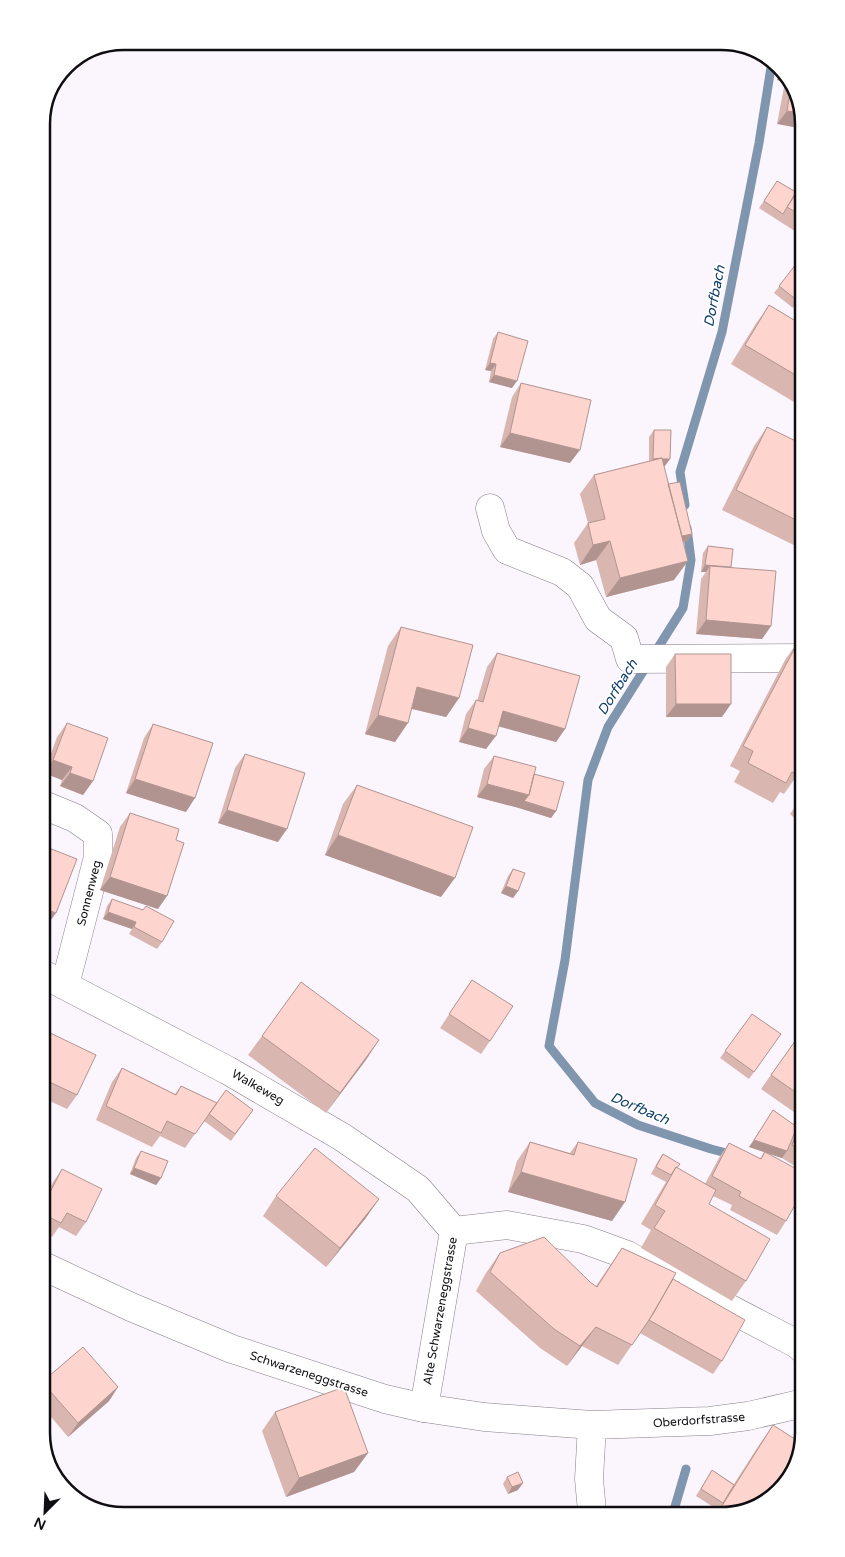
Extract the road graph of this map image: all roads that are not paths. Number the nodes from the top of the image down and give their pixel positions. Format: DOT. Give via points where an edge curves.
graph roads {
  1 [pos="490,508"];
  2 [pos="795,658"];
  3 [pos="50,808"];
  4 [pos="50,978"];
  5 [pos="65,985"];
  6 [pos="454,1231"];
  7 [pos="50,1269"];
  8 [pos="795,1344"];
  9 [pos="795,1405"];
  10 [pos="424,1408"];
  11 [pos="592,1425"];
  12 [pos="592,1507"];
  1 -- 2 [label="street" via="496,531 507,550 562,572 580,586 598,619 624,638 630,659"];
  3 -- 5 [label="street, Sonnenweg" via="75,818 98,834 98,857"];
  4 -- 5 [label="street, Walkeweg"];
  5 -- 6 [label="street, Walkeweg" via="227,1070 342,1137 418,1189"];
  6 -- 8 [label="street, Alte Schwarzeneggstrasse" via="506,1225 583,1239 627,1255"];
  6 -- 10 [label="street, Alte Schwarzeneggstrasse"];
  7 -- 10 [label="street, Schwarzeneggstrasse" via="232,1349 385,1400"];
  9 -- 11 [label="street, Oberdorfstrasse" via="710,1421"];
  10 -- 11 [label="street, Schwarzeneggstrasse" via="484,1417"];
  11 -- 12 [label="street" via="589,1479"];
}
